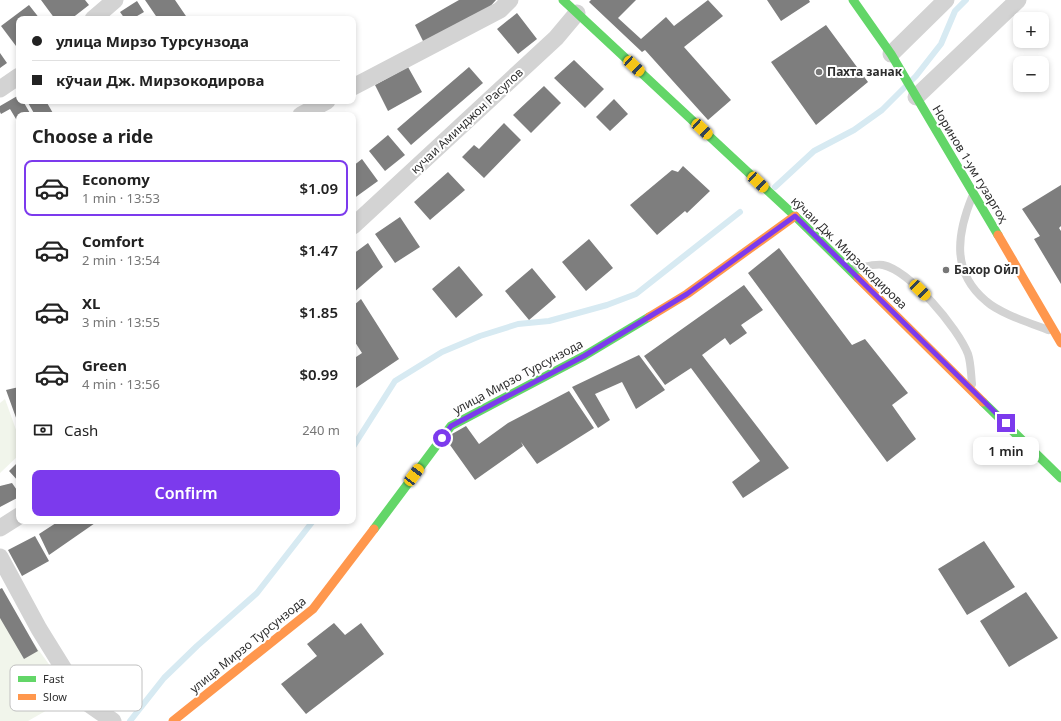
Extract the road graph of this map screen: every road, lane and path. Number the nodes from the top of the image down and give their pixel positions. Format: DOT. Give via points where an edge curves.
graph roads {
  1 [pos="115,0"];
  2 [pos="510,0"];
  3 [pos="563,0"];
  4 [pos="853,0"];
  5 [pos="946,0"];
  6 [pos="1018,0"];
  7 [pos="577,13"];
  8 [pos="96,16"];
  9 [pos="891,54"];
  10 [pos="16,78"];
  11 [pos="358,84"];
  12 [pos="0,88"];
  13 [pos="915,95"];
  14 [pos="321,104"];
  15 [pos="307,112"];
  16 [pos="973,194"];
  17 [pos="795,216"];
  18 [pos="356,223"];
  19 [pos="850,269"];
  20 [pos="1056,333"];
  21 [pos="1061,343"];
  22 [pos="973,391"];
  23 [pos="1061,478"];
  24 [pos="16,518"];
  25 [pos="0,528"];
  26 [pos="0,557"];
  27 [pos="61,665"];
  28 [pos="99,711"];
  29 [pos="113,721"];
  30 [pos="173,721"];
  1 -- 8 [label="street"];
  2 -- 11 [label="street" via="500,10"];
  3 -- 7 [label="street, кӯчаи Дж. Мирзокодирова"];
  4 -- 9 [label="street, Норинов 1-ум гузаргоҳ"];
  5 -- 9 [label="street"];
  6 -- 13 [label="street"];
  7 -- 17 [label="street, кӯчаи Дж. Мирзокодирова"];
  7 -- 18 [label="street, кучаи Аминджон Расулов" via="556,38"];
  9 -- 13 [label="street, Норинов 1-ум гузаргоҳ"];
  10 -- 12 [label="street"];
  13 -- 16 [label="street, Норинов 1-ум гузаргоҳ"];
  14 -- 15 [label="street"];
  16 -- 20 [label="street, Норинов 1-ум гузаргоҳ"];
  16 -- 20 [label="lane" via="959,242 960,258 967,279 986,301 1009,314"];
  17 -- 19 [label="street, кӯчаи Дж. Мирзокодирова"];
  17 -- 30 [label="street, улица Мирзо Турсунзода" via="687,294 584,356 451,426 313,609"];
  19 -- 22 [label="street, кӯчаи Дж. Мирзокодирова"];
  19 -- 22 [label="lane" via="882,265 909,280 930,300 951,325 968,354"];
  20 -- 21 [label="street, Норинов 1-ум гузаргоҳ"];
  22 -- 23 [label="street, кӯчаи Дж. Мирзокодирова"];
  24 -- 25 [label="street"];
  26 -- 27 [label="street"];
  28 -- 29 [label="street"];
}
